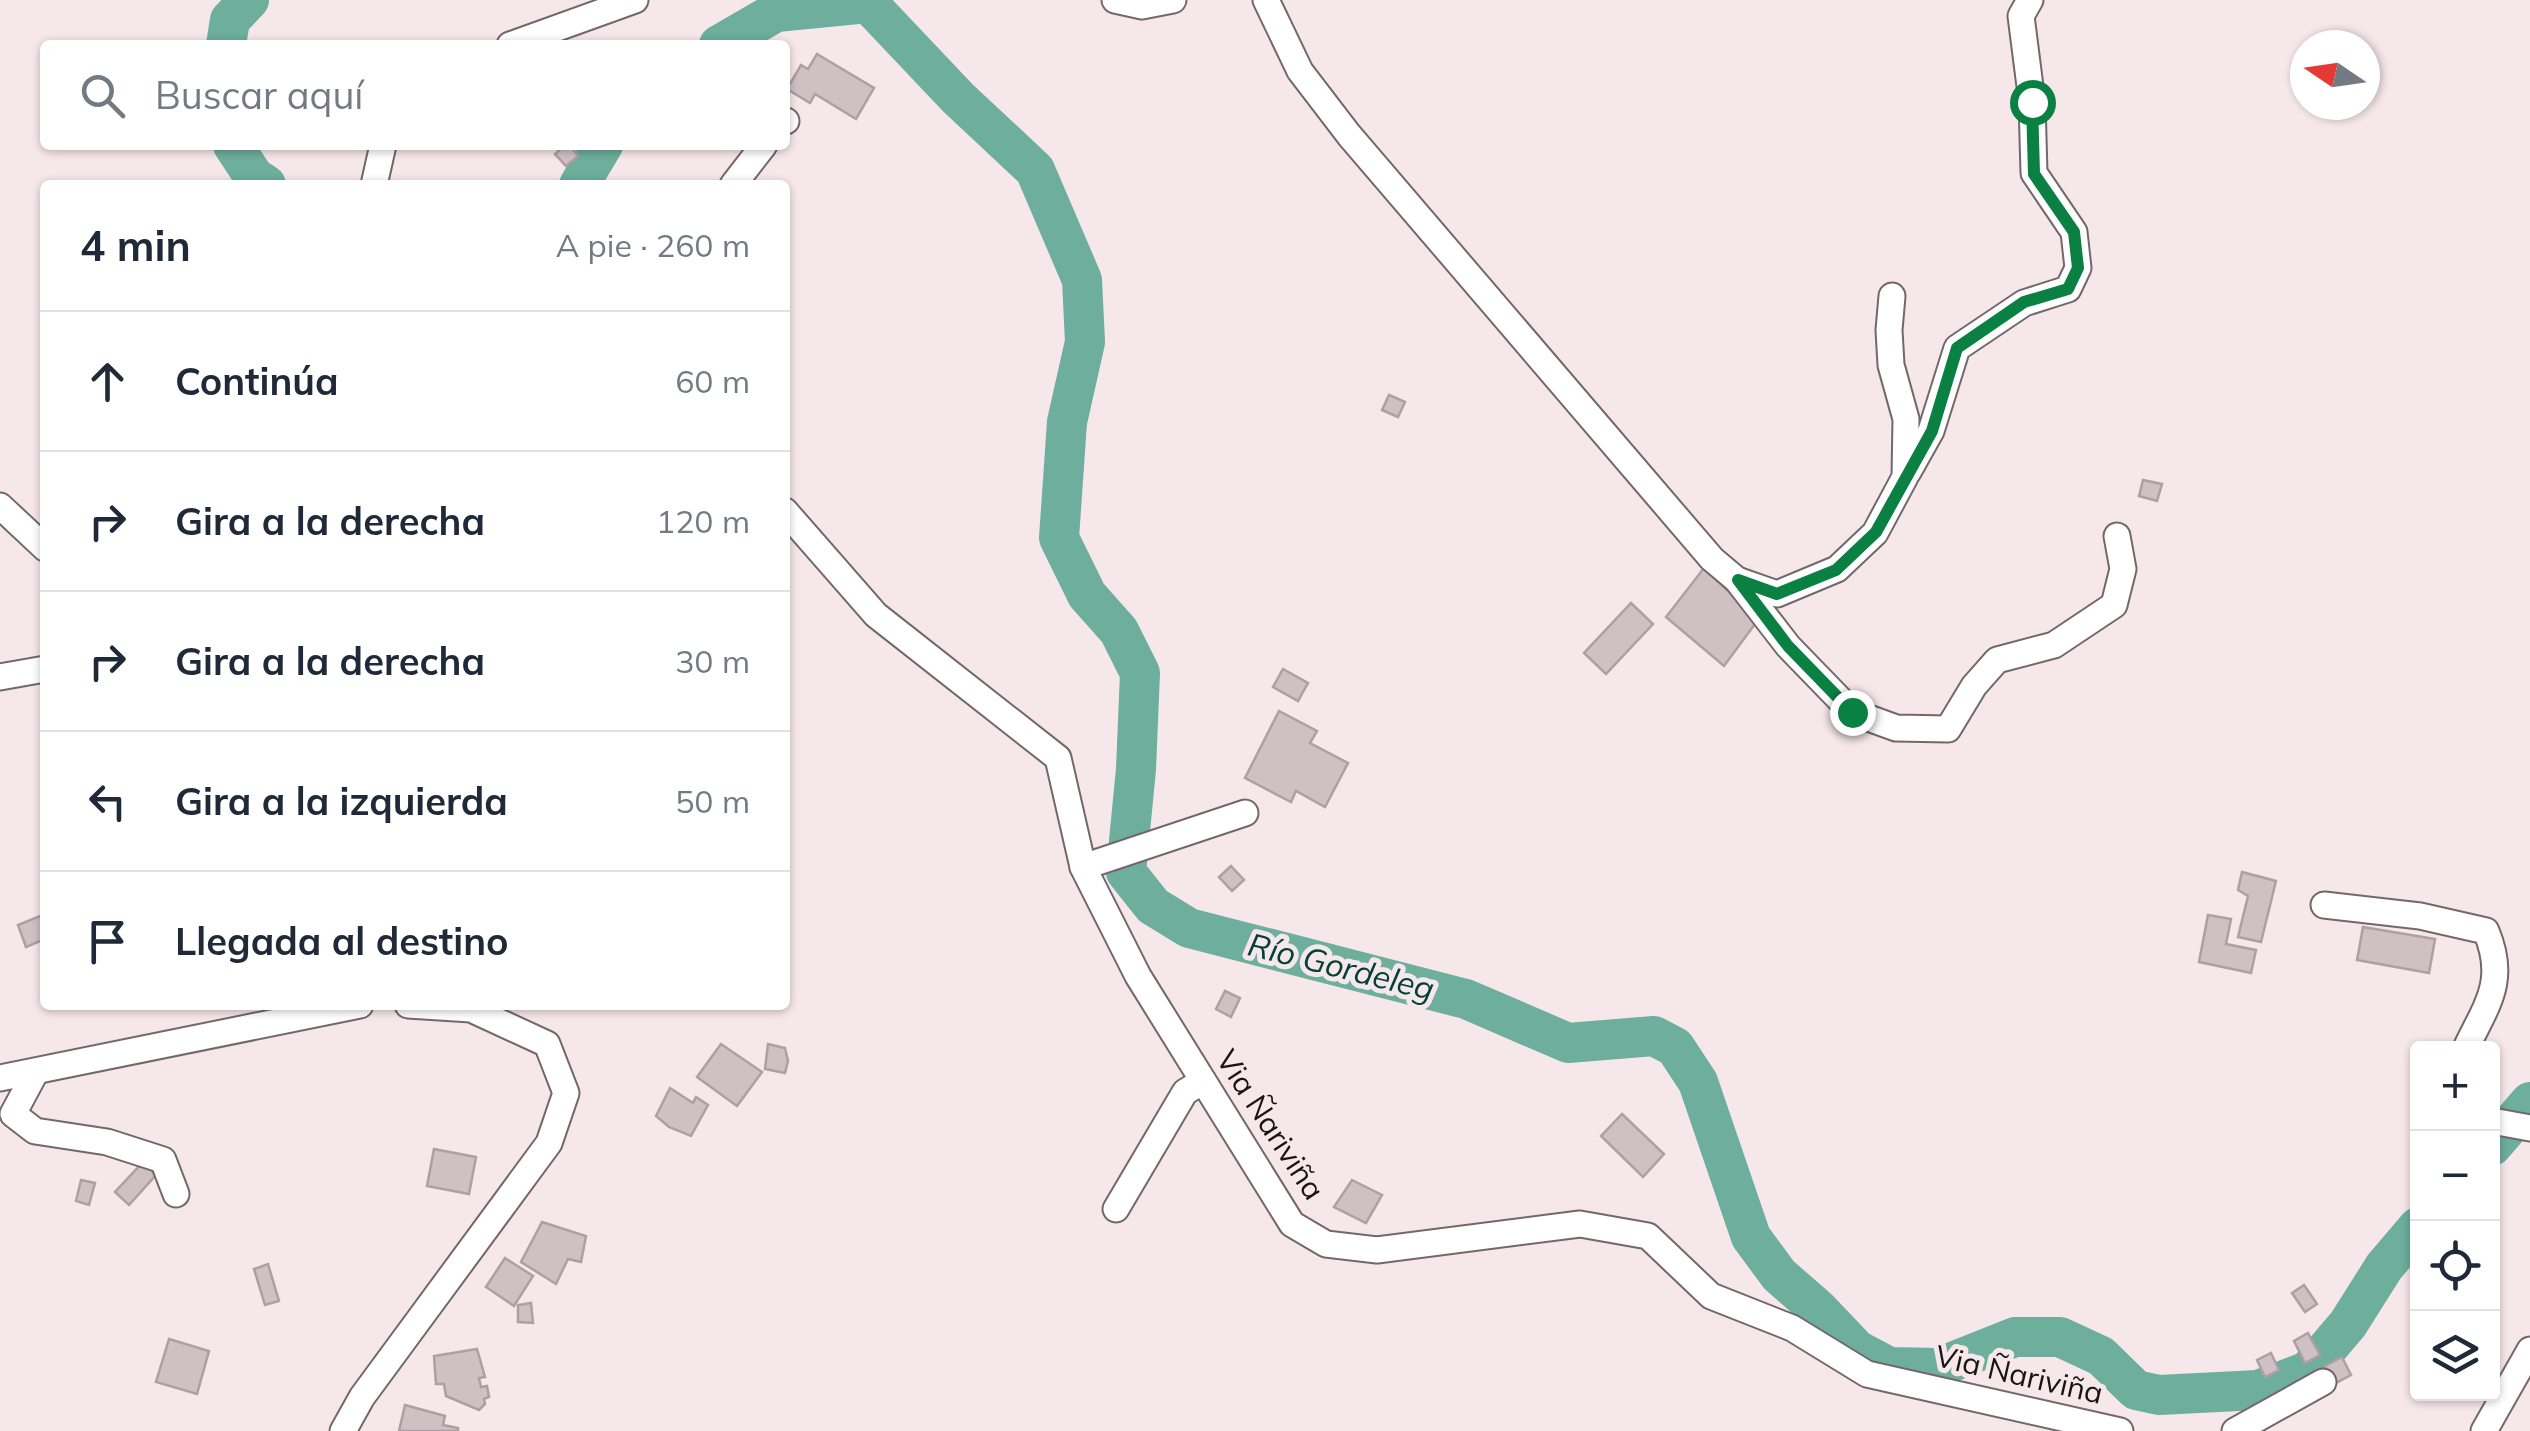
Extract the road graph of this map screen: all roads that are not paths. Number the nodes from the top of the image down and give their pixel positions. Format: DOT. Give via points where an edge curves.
graph roads {
  1 [pos="635,0"];
  2 [pos="1116,0"];
  3 [pos="1172,0"];
  4 [pos="1266,0"];
  5 [pos="2030,0"];
  6 [pos="526,40"];
  7 [pos="381,150"];
  8 [pos="760,150"];
  9 [pos="375,180"];
  10 [pos="737,180"];
  11 [pos="1892,296"];
  12 [pos="1906,477"];
  13 [pos="0,506"];
  14 [pos="790,517"];
  15 [pos="2116,536"];
  16 [pos="40,543"];
  17 [pos="1738,580"];
  18 [pos="40,670"];
  19 [pos="0,677"];
  20 [pos="1246,813"];
  21 [pos="1094,862"];
  22 [pos="2324,905"];
  23 [pos="336,1010"];
  24 [pos="473,1010"];
  25 [pos="2469,1041"];
  26 [pos="35,1072"];
  27 [pos="0,1078"];
  28 [pos="1203,1081"];
  29 [pos="2500,1122"];
  30 [pos="2530,1128"];
  31 [pos="176,1194"];
  32 [pos="1116,1208"];
  33 [pos="2530,1350"];
  34 [pos="2323,1382"];
  35 [pos="343,1431"];
  36 [pos="2116,1431"];
  37 [pos="2235,1431"];
  38 [pos="2484,1431"];
  1 -- 6 [label="street"];
  2 -- 3 [label="street" via="1142,6"];
  4 -- 17 [label="street" via="1300,71 1349,135 1712,559"];
  5 -- 12 [label="street" via="2021,16 2034,174 2074,232 2078,268 2068,289 2024,302 1957,348 1932,431"];
  7 -- 9 [label="street"];
  8 -- 10 [label="street"];
  11 -- 12 [label="street" via="1890,348 1906,419"];
  12 -- 17 [label="street" via="1876,532 1836,570 1777,594"];
  13 -- 16 [label="street"];
  14 -- 21 [label="street, Via Ñariviña" via="876,616 1058,758"];
  15 -- 17 [label="street" via="2123,570 2114,604 2054,644 1997,660 1948,728 1896,728 1852,712 1788,646"];
  18 -- 19 [label="street"];
  20 -- 21 [label="street"];
  21 -- 28 [label="street, Via Ñariviña" via="1138,976"];
  22 -- 25 [label="street" via="2486,932 2496,955 2494,989"];
  23 -- 26 [label="street"];
  24 -- 35 [label="street" via="547,1044 566,1093 549,1144"];
  26 -- 27 [label="street"];
  26 -- 31 [label="street" via="13,1114 34,1131 107,1142 163,1160"];
  28 -- 32 [label="street" via="1185,1092"];
  28 -- 36 [label="street, Via Ñariviña" via="1292,1224 1326,1244 1377,1250 1580,1224 1648,1236 1711,1296 1792,1328 1866,1374"];
  29 -- 30 [label="street"];
  33 -- 38 [label="street"];
  34 -- 37 [label="street"];
}
